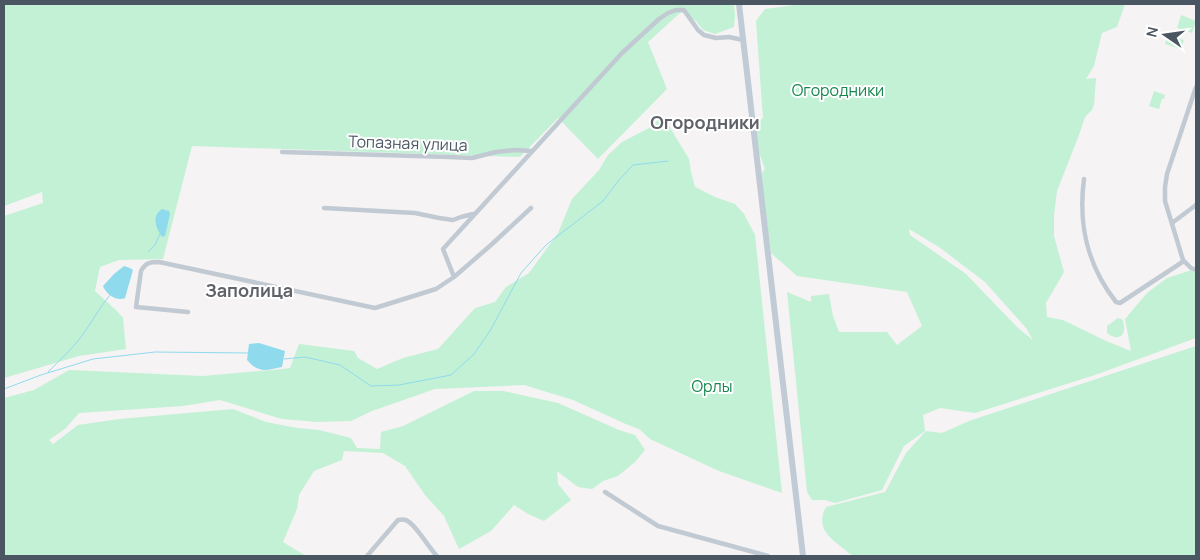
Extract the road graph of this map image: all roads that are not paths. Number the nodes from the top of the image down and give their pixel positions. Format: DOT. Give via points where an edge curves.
graph roads {
  1 [pos="678,4"];
  2 [pos="739,4"];
  3 [pos="684,10"];
  4 [pos="742,40"];
  5 [pos="1196,87"];
  6 [pos="532,151"];
  7 [pos="282,152"];
  8 [pos="1084,179"];
  9 [pos="1196,205"];
  10 [pos="324,208"];
  11 [pos="531,208"];
  12 [pos="474,214"];
  13 [pos="1172,223"];
  14 [pos="1184,261"];
  15 [pos="1196,270"];
  16 [pos="454,277"];
  17 [pos="188,312"];
  18 [pos="605,492"];
  19 [pos="367,556"];
  20 [pos="437,556"];
  21 [pos="768,556"];
  22 [pos="803,556"];
  1 -- 3 [label="street"];
  2 -- 4 [label="main road"];
  3 -- 4 [label="street" via="704,35"];
  3 -- 6 [label="street" via="676,10 659,19 622,53"];
  4 -- 22 [label="main road"];
  5 -- 13 [label="street" via="1166,181 1165,201"];
  6 -- 7 [label="street, Топазная улица" via="496,152 472,158"];
  6 -- 12 [label="street"];
  8 -- 14 [label="street" via="1084,236 1097,274 1116,302 1120,303"];
  9 -- 13 [label="street"];
  10 -- 12 [label="street" via="415,212 453,220"];
  11 -- 16 [label="street"];
  12 -- 16 [label="street" via="443,249"];
  13 -- 14 [label="street"];
  14 -- 15 [label="street"];
  16 -- 17 [label="street" via="436,289 375,308 160,262 149,262 144,266 136,307"];
  18 -- 21 [label="street" via="658,526"];
  19 -- 20 [label="street" via="398,520 404,519 414,526"];
}
